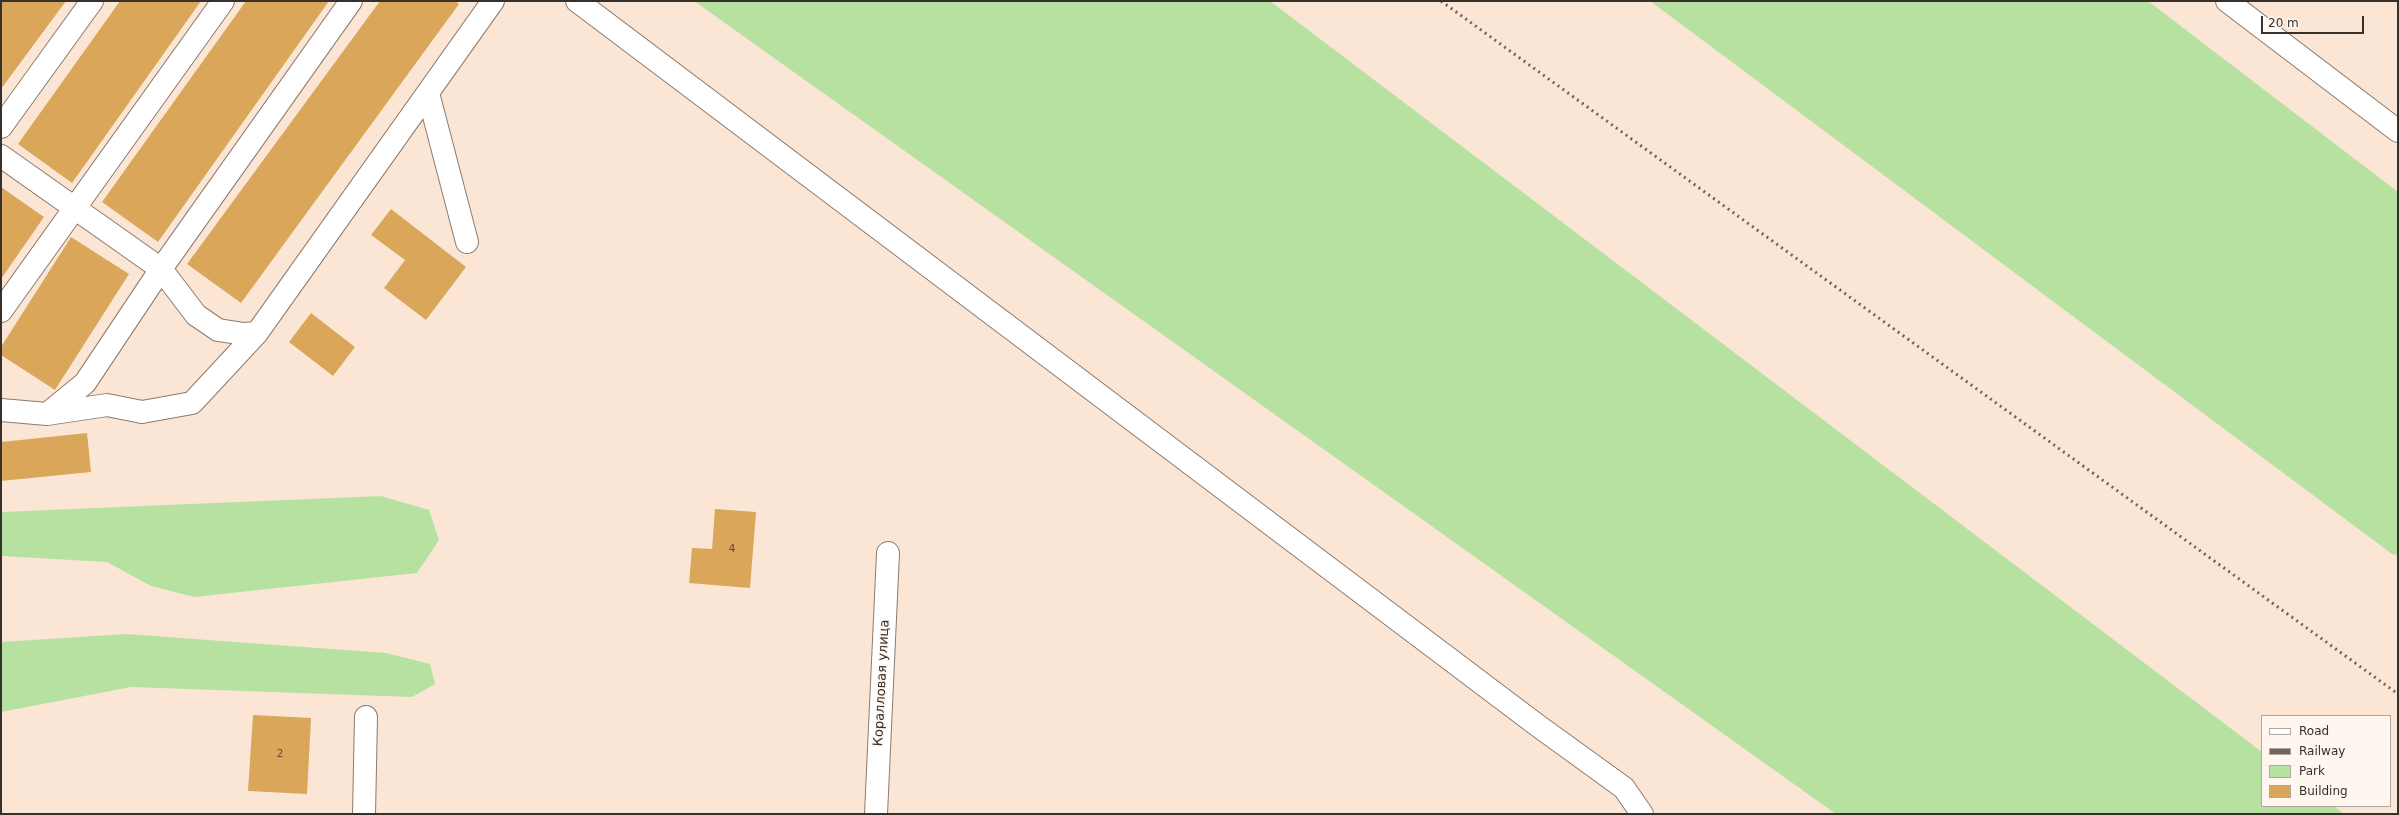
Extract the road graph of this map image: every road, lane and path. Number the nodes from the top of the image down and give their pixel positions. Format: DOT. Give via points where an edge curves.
graph roads {
  1 [pos="92,1"];
  2 [pos="223,1"];
  3 [pos="351,1"];
  4 [pos="493,1"];
  5 [pos="577,1"];
  6 [pos="2227,1"];
  7 [pos="428,93"];
  8 [pos="1,127"];
  9 [pos="2398,131"];
  10 [pos="1,156"];
  11 [pos="74,208"];
  12 [pos="467,242"];
  13 [pos="161,269"];
  14 [pos="1,311"];
  15 [pos="257,332"];
  16 [pos="1,410"];
  17 [pos="46,414"];
  18 [pos="888,553"];
  19 [pos="366,717"];
  20 [pos="364,814"];
  21 [pos="876,814"];
  22 [pos="1642,814"];
  1 -- 8 [label="street"];
  2 -- 11 [label="street"];
  3 -- 13 [label="street"];
  4 -- 7 [label="street"];
  5 -- 22 [label="street" via="1624,788"];
  6 -- 9 [label="street"];
  7 -- 12 [label="street"];
  7 -- 15 [label="street"];
  10 -- 11 [label="street"];
  11 -- 13 [label="street"];
  11 -- 14 [label="street"];
  13 -- 15 [label="street" via="196,315 218,330 244,334"];
  13 -- 17 [label="street" via="85,383"];
  15 -- 17 [label="street" via="192,403 142,412 107,405"];
  16 -- 17 [label="street"];
  18 -- 21 [label="street, Коралловая улица"];
  19 -- 20 [label="street"];
}
